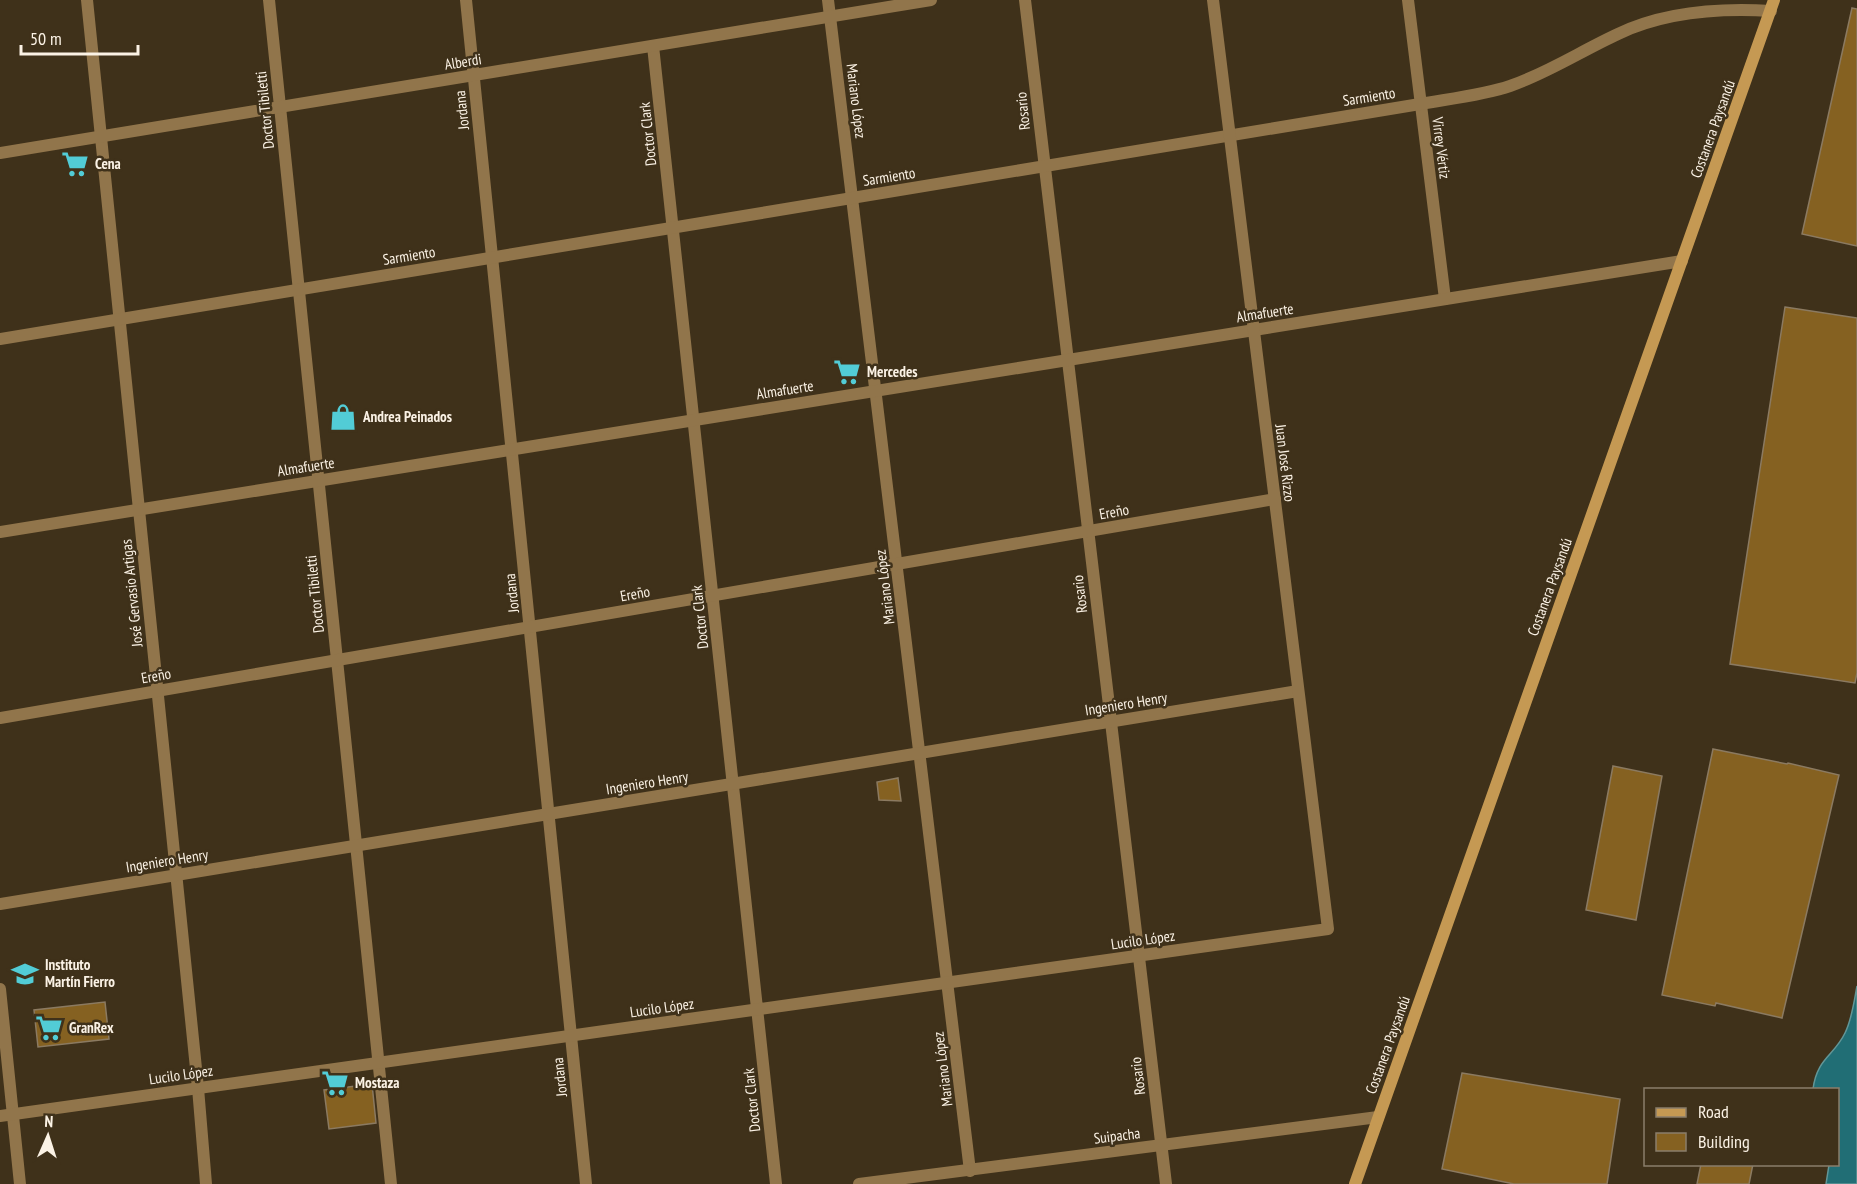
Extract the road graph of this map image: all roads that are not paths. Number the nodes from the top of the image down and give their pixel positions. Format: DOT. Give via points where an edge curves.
graph roads {
  1 [pos="87,0"];
  2 [pos="269,0"];
  3 [pos="466,0"];
  4 [pos="828,0"];
  5 [pos="931,0"];
  6 [pos="1025,0"];
  7 [pos="1213,0"];
  8 [pos="1408,0"];
  9 [pos="1773,5"];
  10 [pos="830,16"];
  11 [pos="653,46"];
  12 [pos="474,75"];
  13 [pos="1420,104"];
  14 [pos="280,107"];
  15 [pos="1229,135"];
  16 [pos="101,137"];
  17 [pos="0,153"];
  18 [pos="1044,167"];
  19 [pos="853,198"];
  20 [pos="673,228"];
  21 [pos="492,258"];
  22 [pos="1682,261"];
  23 [pos="299,290"];
  24 [pos="1445,299"];
  25 [pos="119,320"];
  26 [pos="1254,329"];
  27 [pos="0,339"];
  28 [pos="1067,360"];
  29 [pos="876,391"];
  30 [pos="694,420"];
  31 [pos="512,449"];
  32 [pos="318,481"];
  33 [pos="1275,500"];
  34 [pos="139,509"];
  35 [pos="0,532"];
  36 [pos="1088,532"];
  37 [pos="897,564"];
  38 [pos="713,596"];
  39 [pos="530,627"];
  40 [pos="337,660"];
  41 [pos="158,691"];
  42 [pos="1298,691"];
  43 [pos="0,718"];
  44 [pos="1111,722"];
  45 [pos="920,753"];
  46 [pos="733,784"];
  47 [pos="549,814"];
  48 [pos="356,846"];
  49 [pos="176,875"];
  50 [pos="0,904"];
  51 [pos="1328,930"];
  52 [pos="1139,956"];
  53 [pos="948,983"];
  54 [pos="0,989"];
  55 [pos="758,1009"];
  56 [pos="571,1035"];
  57 [pos="379,1063"];
  58 [pos="198,1088"];
  59 [pos="13,1114"];
  60 [pos="0,1116"];
  61 [pos="1378,1116"];
  62 [pos="1162,1145"];
  63 [pos="970,1171"];
  64 [pos="20,1184"];
  65 [pos="206,1184"];
  66 [pos="391,1184"];
  67 [pos="586,1184"];
  68 [pos="776,1184"];
  69 [pos="859,1184"];
  70 [pos="1166,1184"];
  71 [pos="1355,1184"];
  1 -- 16 [label="street, José Gervasio Artigas"];
  2 -- 14 [label="street, Doctor Tibiletti"];
  3 -- 12 [label="street, Jordana"];
  4 -- 10 [label="street, Mariano López"];
  5 -- 10 [label="street, Alberdi"];
  6 -- 18 [label="street, Rosario"];
  7 -- 15 [label="street, Juan José Rizzo"];
  8 -- 13 [label="street, Virrey Vértiz"];
  9 -- 13 [label="street, Sarmiento" via="1652,22 1618,33 1509,87"];
  9 -- 22 [label="main road, Costanera Paysandú"];
  10 -- 11 [label="street, Alberdi"];
  10 -- 19 [label="street, Mariano López"];
  11 -- 12 [label="street, Alberdi"];
  11 -- 20 [label="street, Doctor Clark"];
  12 -- 14 [label="street, Alberdi"];
  12 -- 21 [label="street, Jordana"];
  13 -- 15 [label="street, Sarmiento"];
  13 -- 24 [label="street, Virrey Vértiz"];
  14 -- 16 [label="street, Alberdi"];
  14 -- 23 [label="street, Doctor Tibiletti"];
  15 -- 18 [label="street, Sarmiento"];
  15 -- 26 [label="street, Juan José Rizzo"];
  16 -- 17 [label="street, Alberdi"];
  16 -- 25 [label="street, José Gervasio Artigas"];
  18 -- 19 [label="street, Sarmiento"];
  18 -- 28 [label="street, Rosario"];
  19 -- 20 [label="street, Sarmiento"];
  19 -- 29 [label="street, Mariano López"];
  20 -- 21 [label="street, Sarmiento"];
  20 -- 30 [label="street, Doctor Clark"];
  21 -- 23 [label="street, Sarmiento"];
  21 -- 31 [label="street, Jordana"];
  22 -- 24 [label="street, Almafuerte"];
  22 -- 61 [label="main road, Costanera Paysandú"];
  23 -- 25 [label="street, Sarmiento"];
  23 -- 32 [label="street, Doctor Tibiletti"];
  24 -- 26 [label="street, Almafuerte"];
  25 -- 27 [label="street, Sarmiento"];
  25 -- 34 [label="street, José Gervasio Artigas"];
  26 -- 28 [label="street, Almafuerte"];
  26 -- 33 [label="street, Juan José Rizzo"];
  28 -- 29 [label="street, Almafuerte"];
  28 -- 36 [label="street, Rosario"];
  29 -- 30 [label="street, Almafuerte"];
  29 -- 37 [label="street, Mariano López"];
  30 -- 31 [label="street, Almafuerte"];
  30 -- 38 [label="street, Doctor Clark"];
  31 -- 32 [label="street, Almafuerte"];
  31 -- 39 [label="street, Jordana"];
  32 -- 34 [label="street, Almafuerte"];
  32 -- 40 [label="street, Doctor Tibiletti"];
  33 -- 36 [label="street, Ereño"];
  33 -- 42 [label="street, Juan José Rizzo"];
  34 -- 35 [label="street, Almafuerte"];
  34 -- 41 [label="street, José Gervasio Artigas"];
  36 -- 37 [label="street, Ereño"];
  36 -- 44 [label="street, Rosario"];
  37 -- 38 [label="street, Ereño"];
  37 -- 45 [label="street, Mariano López"];
  38 -- 39 [label="street, Ereño"];
  38 -- 46 [label="street, Doctor Clark"];
  39 -- 40 [label="street, Ereño"];
  39 -- 47 [label="street, Jordana"];
  40 -- 41 [label="street, Ereño"];
  40 -- 48 [label="street, Doctor Tibiletti"];
  41 -- 43 [label="street, Ereño"];
  41 -- 49 [label="street, José Gervasio Artigas"];
  42 -- 44 [label="street, Ingeniero Henry"];
  42 -- 51 [label="street, Juan José Rizzo"];
  44 -- 45 [label="street, Ingeniero Henry"];
  44 -- 52 [label="street, Rosario"];
  45 -- 46 [label="street, Ingeniero Henry"];
  45 -- 53 [label="street, Mariano López"];
  46 -- 47 [label="street, Ingeniero Henry"];
  46 -- 55 [label="street, Doctor Clark"];
  47 -- 48 [label="street, Ingeniero Henry"];
  47 -- 56 [label="street, Jordana"];
  48 -- 49 [label="street, Ingeniero Henry"];
  48 -- 57 [label="street, Doctor Tibiletti"];
  49 -- 50 [label="street, Ingeniero Henry"];
  49 -- 58 [label="street, José Gervasio Artigas"];
  51 -- 52 [label="street, Lucilo López"];
  52 -- 53 [label="street, Lucilo López"];
  52 -- 62 [label="street, Rosario"];
  53 -- 55 [label="street, Lucilo López"];
  53 -- 63 [label="street, Mariano López"];
  54 -- 59 [label="street"];
  55 -- 56 [label="street, Lucilo López"];
  55 -- 68 [label="street, Doctor Clark"];
  56 -- 57 [label="street, Lucilo López"];
  56 -- 67 [label="street, Jordana"];
  57 -- 58 [label="street, Lucilo López"];
  57 -- 66 [label="street, Doctor Tibiletti"];
  58 -- 59 [label="street, Lucilo López"];
  58 -- 65 [label="street, José Gervasio Artigas"];
  59 -- 60 [label="street, Lucilo López"];
  59 -- 64 [label="street"];
  61 -- 62 [label="street, Suipacha"];
  61 -- 71 [label="main road, Costanera Paysandú"];
  62 -- 63 [label="street, Suipacha"];
  62 -- 70 [label="street, Rosario"];
  63 -- 69 [label="street, Suipacha"];
}
